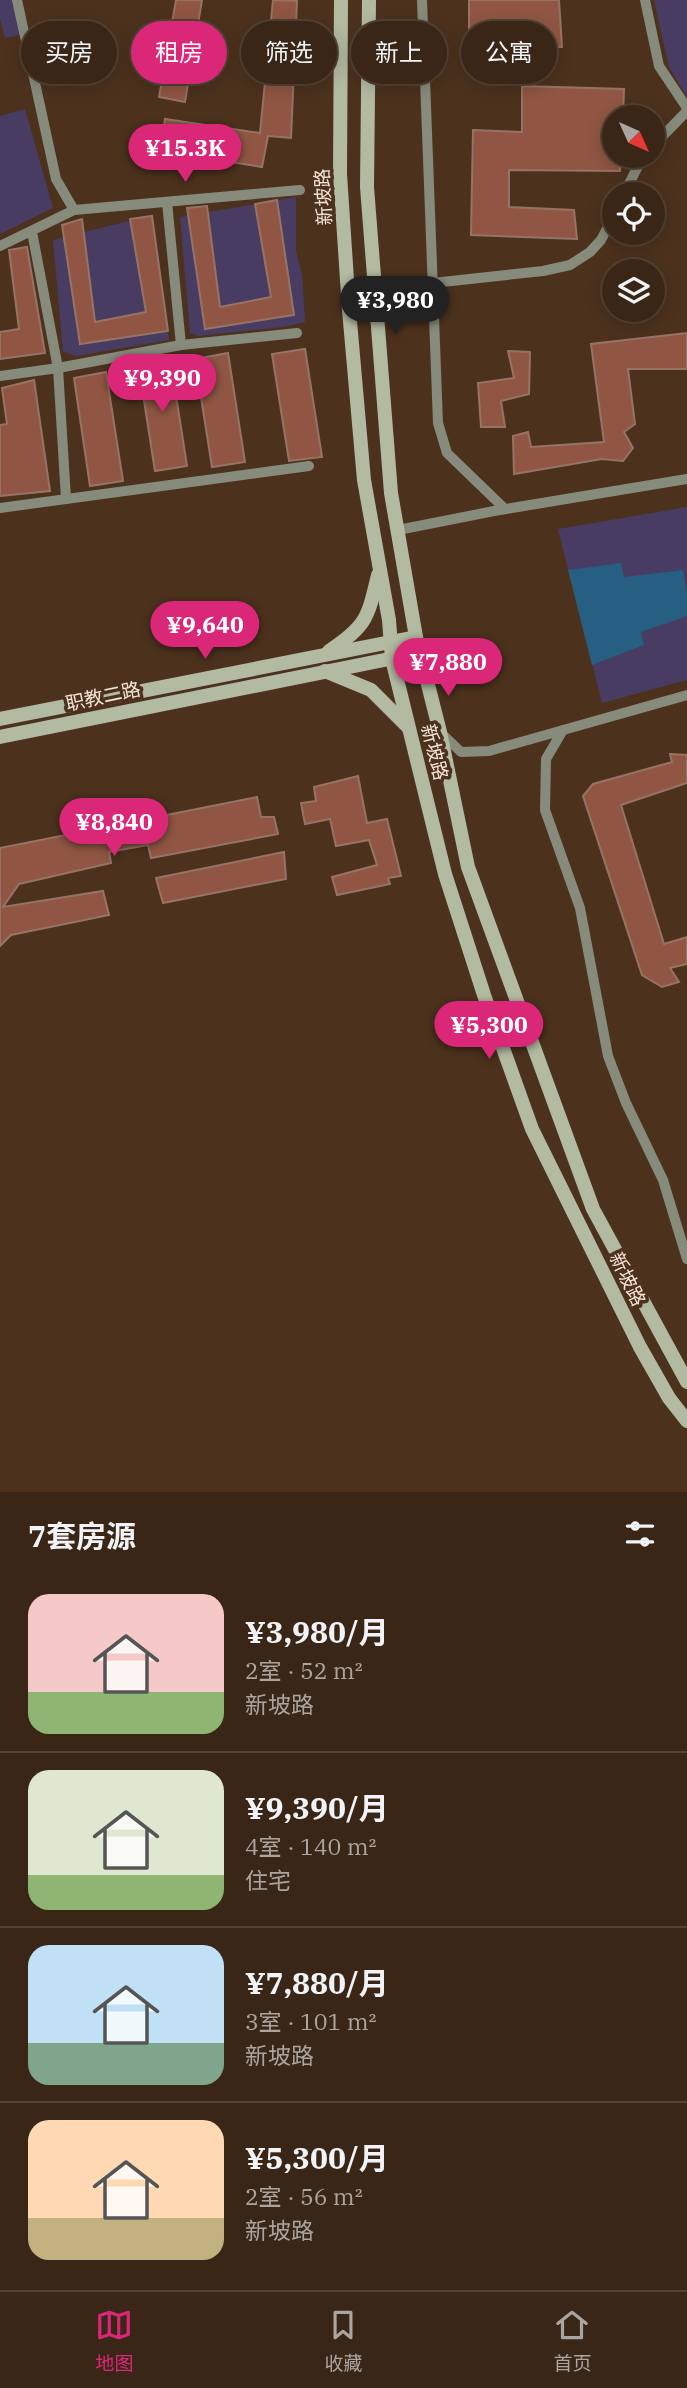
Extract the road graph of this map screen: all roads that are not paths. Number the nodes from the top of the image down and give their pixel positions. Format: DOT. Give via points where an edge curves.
graph roads {
  1 [pos="17,0"];
  2 [pos="341,0"];
  3 [pos="369,0"];
  4 [pos="422,0"];
  5 [pos="645,0"];
  6 [pos="687,110"];
  7 [pos="665,133"];
  8 [pos="300,190"];
  9 [pos="167,202"];
  10 [pos="74,210"];
  11 [pos="32,232"];
  12 [pos="602,238"];
  13 [pos="0,246"];
  14 [pos="433,284"];
  15 [pos="297,333"];
  16 [pos="181,345"];
  17 [pos="58,369"];
  18 [pos="0,376"];
  19 [pos="309,466"];
  20 [pos="687,479"];
  21 [pos="66,499"];
  22 [pos="0,508"];
  23 [pos="505,509"];
  24 [pos="398,530"];
  25 [pos="380,570"];
  26 [pos="416,637"];
  27 [pos="390,642"];
  28 [pos="419,653"];
  29 [pos="392,659"];
  30 [pos="323,663"];
  31 [pos="687,695"];
  32 [pos="0,719"];
  33 [pos="410,729"];
  34 [pos="563,730"];
  35 [pos="440,732"];
  36 [pos="0,737"];
  37 [pos="687,1259"];
  38 [pos="687,1382"];
  39 [pos="687,1422"];
  1 -- 10 [label="street" via="56,179"];
  2 -- 25 [label="street, 新坡路" via="340,174 348,297 364,480"];
  3 -- 24 [label="street" via="367,187"];
  4 -- 14 [label="street"];
  5 -- 6 [label="street" via="659,66"];
  6 -- 7 [label="street"];
  8 -- 9 [label="street"];
  9 -- 10 [label="street"];
  9 -- 16 [label="street"];
  10 -- 11 [label="street"];
  11 -- 13 [label="street"];
  11 -- 17 [label="street"];
  12 -- 14 [label="street" via="570,265"];
  14 -- 23 [label="street" via="438,423 447,453"];
  15 -- 16 [label="street"];
  16 -- 17 [label="street"];
  17 -- 18 [label="street"];
  17 -- 21 [label="street"];
  19 -- 21 [label="street"];
  20 -- 23 [label="street"];
  21 -- 22 [label="street"];
  23 -- 24 [label="street"];
  24 -- 26 [label="street"];
  25 -- 27 [label="street, 新坡路"];
  25 -- 30 [label="street" via="362,624"];
  26 -- 27 [label="street, 职教二路"];
  26 -- 28 [label="street"];
  27 -- 29 [label="street, 新坡路"];
  27 -- 30 [label="street, 职教二路"];
  28 -- 29 [label="street, 职教二路"];
  28 -- 35 [label="street, 新坡路"];
  29 -- 30 [label="street, 职教二路"];
  29 -- 33 [label="street, 新坡路"];
  30 -- 32 [label="street, 职教二路"];
  30 -- 33 [label="street" via="372,690"];
  30 -- 36 [label="street, 职教二路"];
  31 -- 34 [label="street"];
  33 -- 39 [label="street, 新坡路" via="445,874 532,1129 640,1347"];
  34 -- 35 [label="street" via="489,751 461,752"];
  34 -- 37 [label="street" via="546,759 545,810 580,908 608,1056 663,1180"];
  35 -- 38 [label="street, 新坡路" via="468,867 593,1209"];
}
